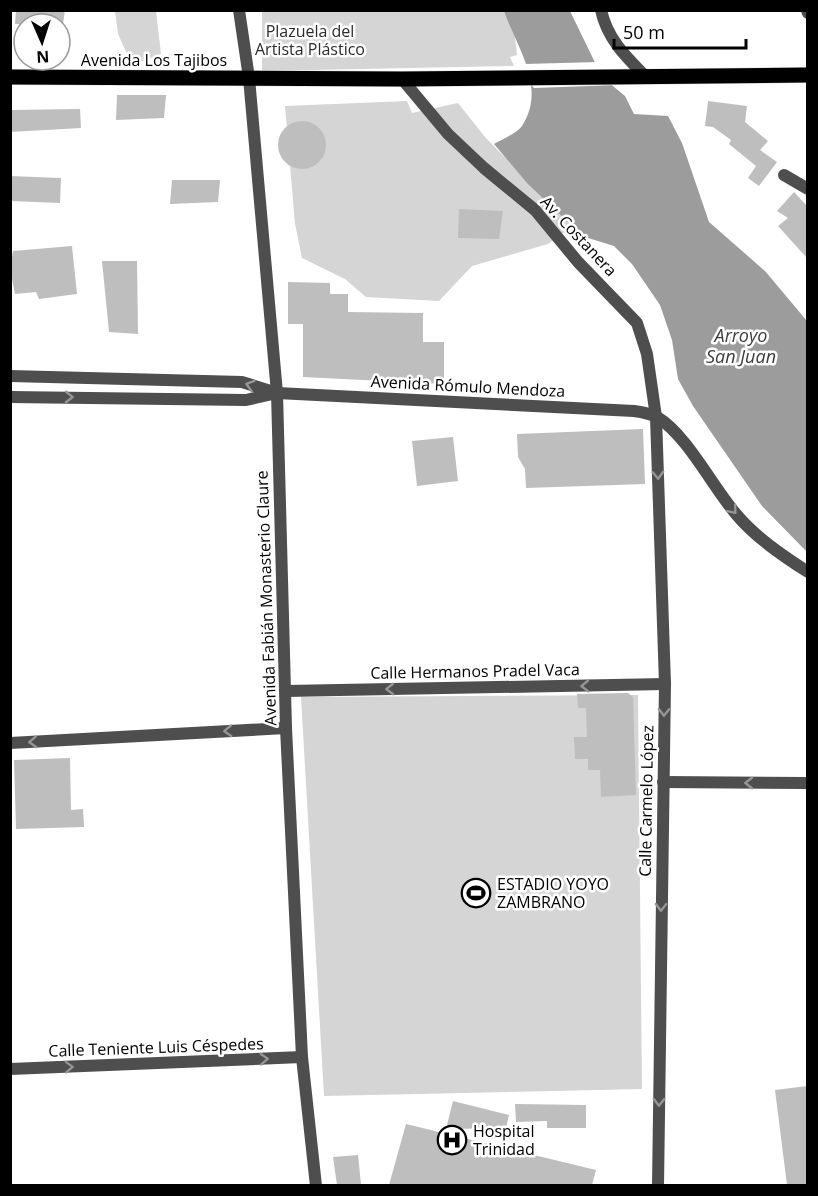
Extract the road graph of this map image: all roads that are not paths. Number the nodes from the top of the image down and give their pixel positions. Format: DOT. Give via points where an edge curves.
graph roads {
  1 [pos="239,10"];
  2 [pos="601,10"];
  3 [pos="641,75"];
  4 [pos="807,75"];
  5 [pos="10,77"];
  6 [pos="249,78"];
  7 [pos="402,79"];
  8 [pos="784,175"];
  9 [pos="807,189"];
  10 [pos="10,376"];
  11 [pos="277,393"];
  12 [pos="10,397"];
  13 [pos="656,417"];
  14 [pos="807,573"];
  15 [pos="664,684"];
  16 [pos="286,691"];
  17 [pos="286,728"];
  18 [pos="10,743"];
  19 [pos="663,782"];
  20 [pos="807,783"];
  21 [pos="302,1057"];
  22 [pos="10,1069"];
  23 [pos="316,1185"];
  24 [pos="658,1185"];
  1 -- 6 [label="street, Avenida Fabián Monasterio Claure"];
  2 -- 3 [label="street" via="604,24 619,50"];
  3 -- 4 [label="main road, Avenida Los Tajibos"];
  3 -- 7 [label="main road, Avenida Los Tajibos"];
  5 -- 6 [label="main road, Avenida Los Tajibos"];
  6 -- 7 [label="main road, Avenida Los Tajibos"];
  6 -- 11 [label="street, Avenida Fabián Monasterio Claure"];
  7 -- 13 [label="street, Av. Costanera" via="448,134 535,210 637,323 647,354"];
  8 -- 9 [label="street"];
  11 -- 10 [label="street, Avenida Rómulo Mendoza, one-way" via="242,382"];
  12 -- 11 [label="street, Avenida Rómulo Mendoza, one-way" via="246,400"];
  11 -- 13 [label="street, Avenida Rómulo Mendoza" via="634,411"];
  11 -- 16 [label="street, Avenida Fabián Monasterio Claure"];
  13 -- 14 [label="street, one-way" via="688,446 738,516 784,558"];
  13 -- 15 [label="street, Calle Carmelo López, one-way"];
  15 -- 16 [label="street, Calle Hermanos Pradel Vaca, one-way"];
  15 -- 19 [label="street, Calle Carmelo López, one-way"];
  16 -- 17 [label="street, Avenida Fabián Monasterio Claure"];
  17 -- 18 [label="street, one-way"];
  17 -- 21 [label="street, Avenida Fabián Monasterio Claure"];
  20 -- 19 [label="street, one-way"];
  19 -- 24 [label="street, Calle Carmelo López, one-way"];
  22 -- 21 [label="street, Calle Teniente Luis Céspedes, one-way"];
  21 -- 23 [label="street, Avenida Fabián Monasterio Claure"];
}
